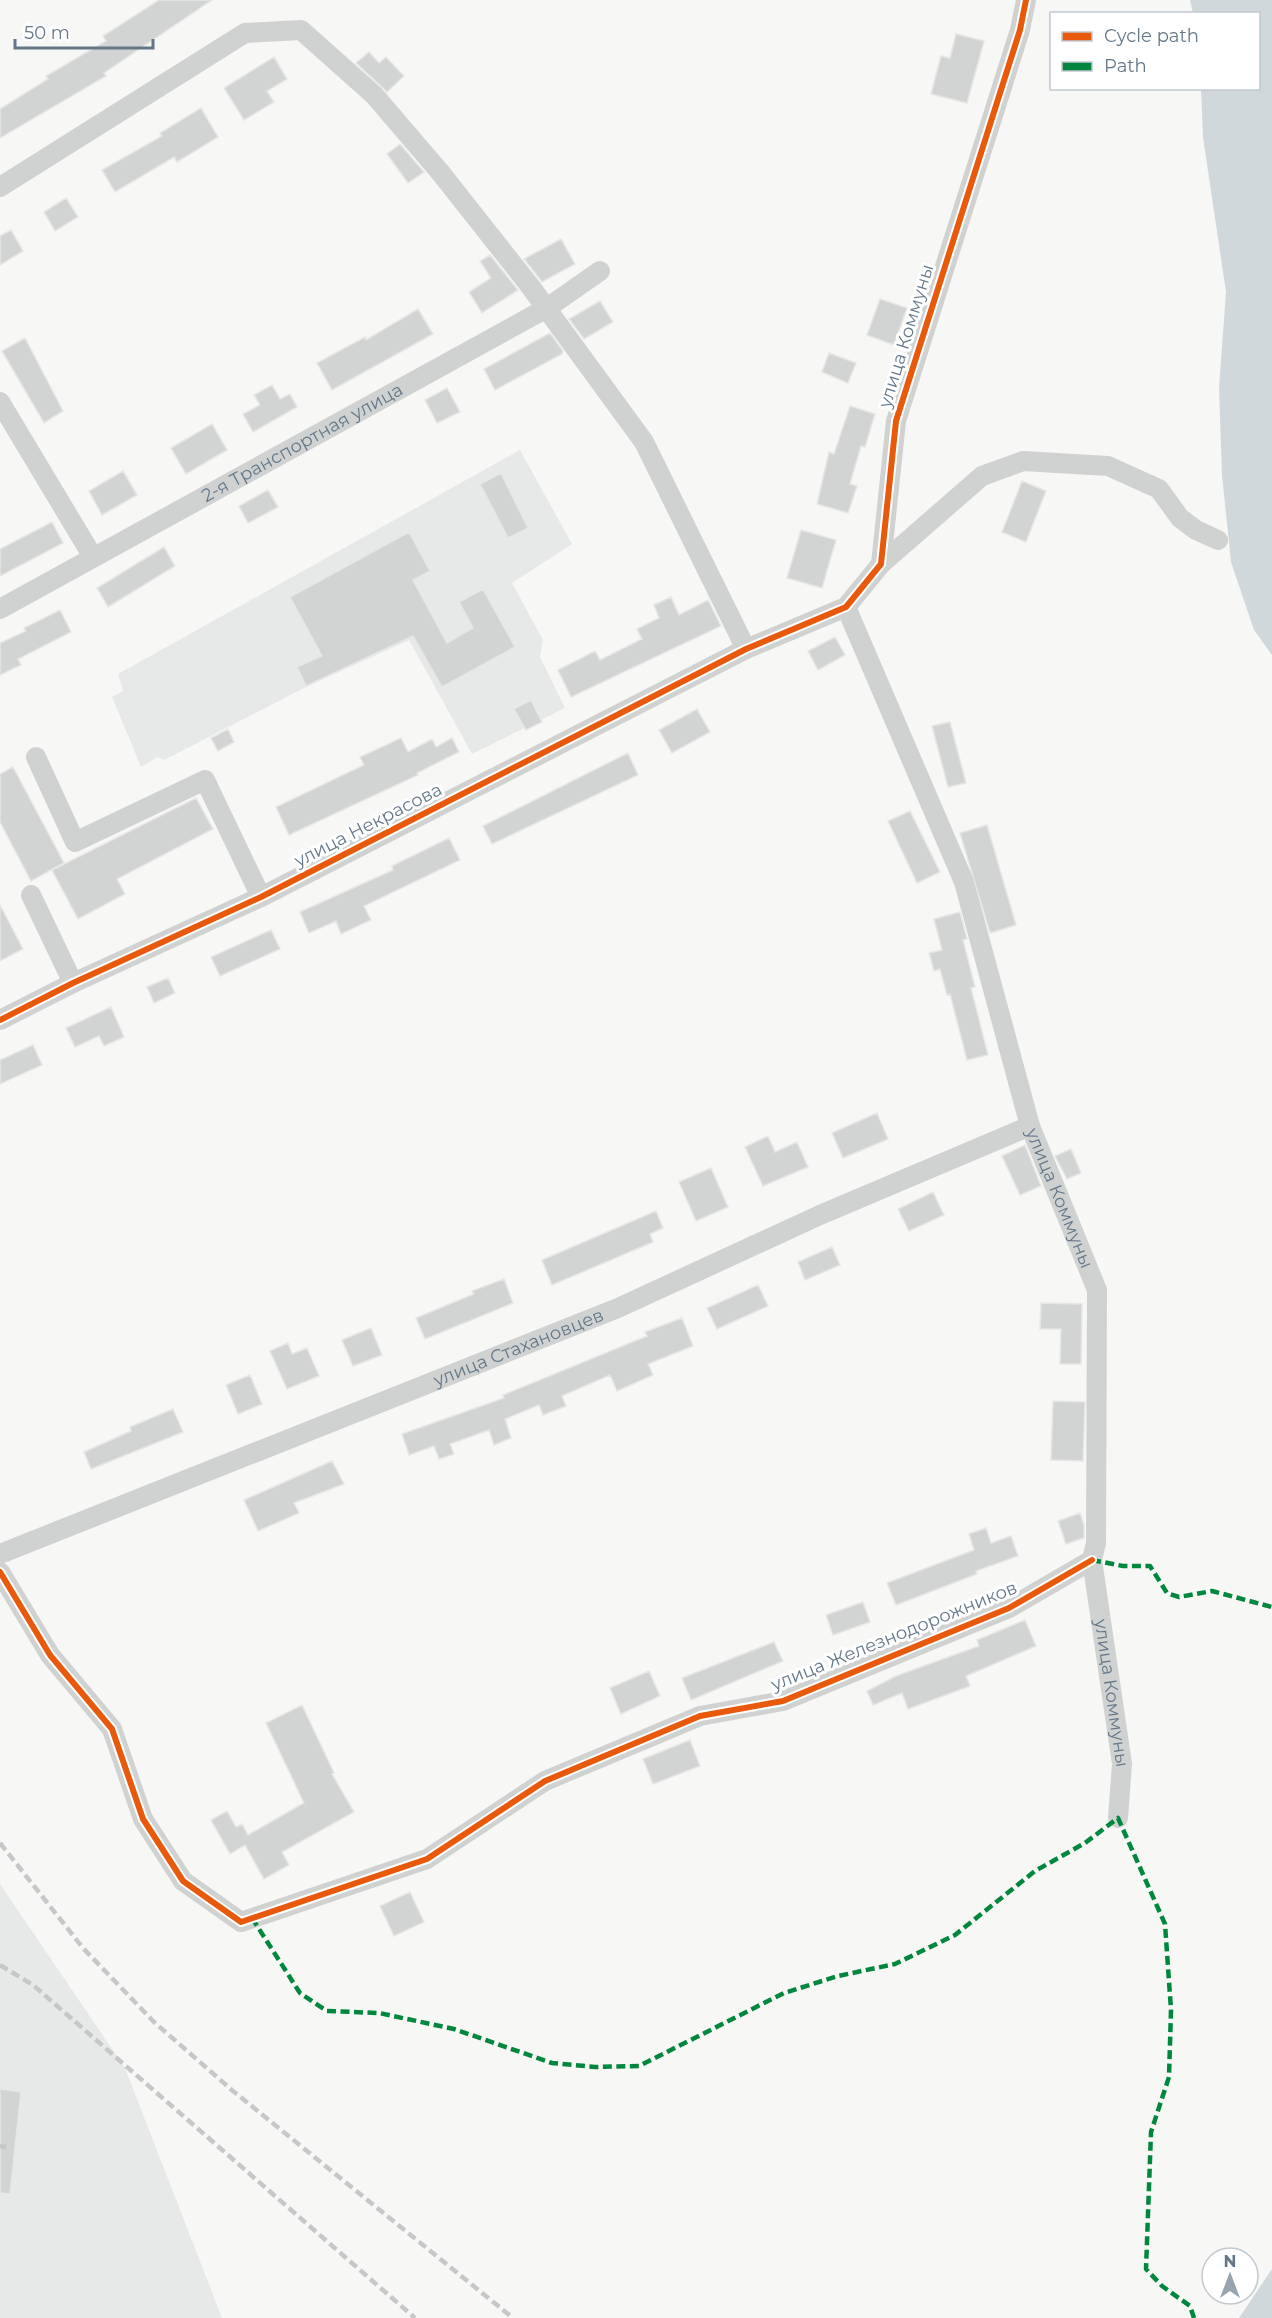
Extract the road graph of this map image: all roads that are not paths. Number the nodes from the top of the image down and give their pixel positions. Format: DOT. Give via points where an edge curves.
graph roads {
  1 [pos="1026,0"];
  2 [pos="0,187"];
  3 [pos="600,271"];
  4 [pos="547,308"];
  5 [pos="0,402"];
  6 [pos="1218,540"];
  7 [pos="93,557"];
  8 [pos="881,564"];
  9 [pos="846,607"];
  10 [pos="0,609"];
  11 [pos="746,649"];
  12 [pos="36,757"];
  13 [pos="31,895"];
  14 [pos="261,897"];
  15 [pos="73,983"];
  16 [pos="0,1020"];
  17 [pos="1030,1126"];
  18 [pos="0,1554"];
  19 [pos="1092,1560"];
  20 [pos="0,1572"];
  21 [pos="1118,1818"];
  1 -- 8 [label="street, улица Коммуны" via="1020,30 896,421"];
  2 -- 4 [label="street" via="245,33 301,30 374,95"];
  3 -- 4 [label="street, 2-я Транспортная улица"];
  4 -- 7 [label="street, 2-я Транспортная улица"];
  4 -- 11 [label="street" via="644,442"];
  5 -- 7 [label="street"];
  6 -- 8 [label="street" via="1180,518 1159,489 1107,466 1023,461 982,476"];
  7 -- 10 [label="street, 2-я Транспортная улица"];
  8 -- 9 [label="street"];
  9 -- 11 [label="street"];
  9 -- 17 [label="street, улица Коммуны" via="964,882"];
  11 -- 14 [label="street, улица Некрасова"];
  12 -- 14 [label="street" via="75,842 204,780"];
  13 -- 15 [label="street"];
  14 -- 15 [label="street, улица Некрасова"];
  15 -- 16 [label="street, улица Некрасова"];
  17 -- 18 [label="street, улица Стахановцев" via="820,1215 618,1308"];
  17 -- 19 [label="street, улица Коммуны" via="1097,1290 1096,1543"];
  19 -- 20 [label="street, улица Железнодорожников" via="1009,1608 783,1701 700,1716 545,1781 427,1859 241,1922 183,1881 142,1819 112,1729 50,1655"];
  19 -- 21 [label="street, улица Коммуны" via="1122,1764"];
}
